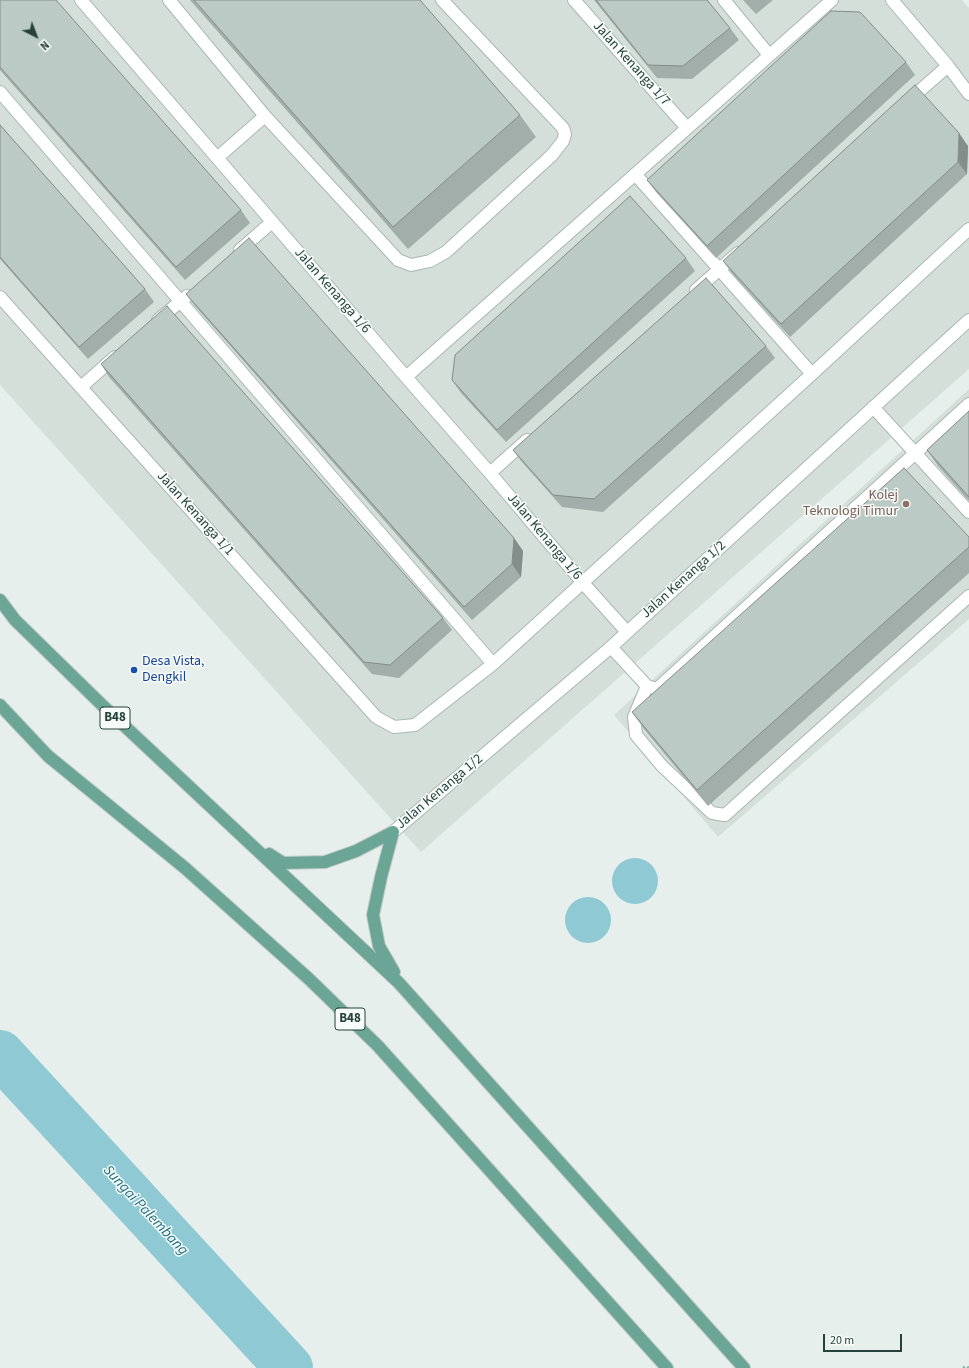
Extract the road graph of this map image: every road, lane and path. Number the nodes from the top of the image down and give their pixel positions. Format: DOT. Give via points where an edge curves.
graph roads {
  1 [pos="81,0"];
  2 [pos="168,0"];
  3 [pos="442,0"];
  4 [pos="574,0"];
  5 [pos="724,0"];
  6 [pos="832,0"];
  7 [pos="892,0"];
  8 [pos="769,55"];
  9 [pos="948,66"];
  10 [pos="0,92"];
  11 [pos="969,94"];
  12 [pos="901,108"];
  13 [pos="265,116"];
  14 [pos="687,128"];
  15 [pos="217,158"];
  16 [pos="636,174"];
  17 [pos="272,222"];
  18 [pos="969,229"];
  19 [pos="749,243"];
  20 [pos="232,257"];
  21 [pos="720,269"];
  22 [pos="198,286"];
  23 [pos="0,297"];
  24 [pos="684,300"];
  25 [pos="180,301"];
  26 [pos="969,320"];
  27 [pos="151,326"];
  28 [pos="122,352"];
  29 [pos="812,374"];
  30 [pos="406,377"];
  31 [pos="81,387"];
  32 [pos="969,404"];
  33 [pos="873,407"];
  34 [pos="537,431"];
  35 [pos="916,454"];
  36 [pos="490,473"];
  37 [pos="969,512"];
  38 [pos="583,583"];
  39 [pos="969,596"];
  40 [pos="0,600"];
  41 [pos="627,632"];
  42 [pos="611,647"];
  43 [pos="493,664"];
  44 [pos="648,686"];
  45 [pos="0,705"];
  46 [pos="235,831"];
  47 [pos="393,832"];
  48 [pos="399,983"];
  49 [pos="668,1368"];
  50 [pos="744,1368"];
  51 [pos="963,1368"];
  52 [pos="969,1368"];
  1 -- 15 [label="street, Jalan Kenanga 1/6"];
  2 -- 13 [label="street"];
  3 -- 13 [label="street" via="564,128 565,134 552,155 446,252 430,261 411,265 398,260"];
  4 -- 14 [label="street, Jalan Kenanga 1/7"];
  5 -- 8 [label="street"];
  6 -- 8 [label="street"];
  7 -- 9 [label="street"];
  8 -- 14 [label="street"];
  9 -- 11 [label="street"];
  9 -- 12 [label="street"];
  10 -- 25 [label="street"];
  13 -- 15 [label="street"];
  14 -- 16 [label="street"];
  15 -- 17 [label="street, Jalan Kenanga 1/6"];
  16 -- 21 [label="street"];
  16 -- 30 [label="street"];
  17 -- 20 [label="street"];
  17 -- 30 [label="street, Jalan Kenanga 1/6"];
  18 -- 29 [label="street"];
  19 -- 21 [label="street"];
  21 -- 24 [label="street"];
  21 -- 29 [label="street"];
  22 -- 25 [label="street"];
  23 -- 31 [label="street, Jalan Kenanga 1/1"];
  25 -- 27 [label="street"];
  25 -- 43 [label="street"];
  26 -- 33 [label="street, Jalan Kenanga 1/2"];
  28 -- 31 [label="street"];
  29 -- 38 [label="street"];
  30 -- 36 [label="street, Jalan Kenanga 1/6"];
  31 -- 43 [label="street, Jalan Kenanga 1/1" via="376,717 394,727 415,725"];
  32 -- 35 [label="street"];
  33 -- 35 [label="street"];
  33 -- 41 [label="street, Jalan Kenanga 1/2"];
  34 -- 36 [label="street"];
  35 -- 37 [label="street"];
  35 -- 44 [label="street" via="657,689"];
  36 -- 38 [label="street, Jalan Kenanga 1/6"];
  38 -- 41 [label="street, Jalan Kenanga 1/6"];
  38 -- 43 [label="street"];
  39 -- 44 [label="street" via="726,815 712,813 662,766 636,735 634,717"];
  40 -- 46 [label="main road, B48" via="15,620 85,689"];
  41 -- 42 [label="street, Jalan Kenanga 1/2"];
  42 -- 44 [label="street"];
  42 -- 47 [label="street, Jalan Kenanga 1/2"];
  45 -- 49 [label="main road, B48" via="48,756 191,874 310,979 378,1046"];
  46 -- 47 [label="main road" via="283,863 325,862 356,851"];
  46 -- 48 [label="main road, B48"];
  47 -- 48 [label="main road" via="373,915 379,946"];
  48 -- 50 [label="main road, B48"];
  51 -- 52 [label="path"];
}
